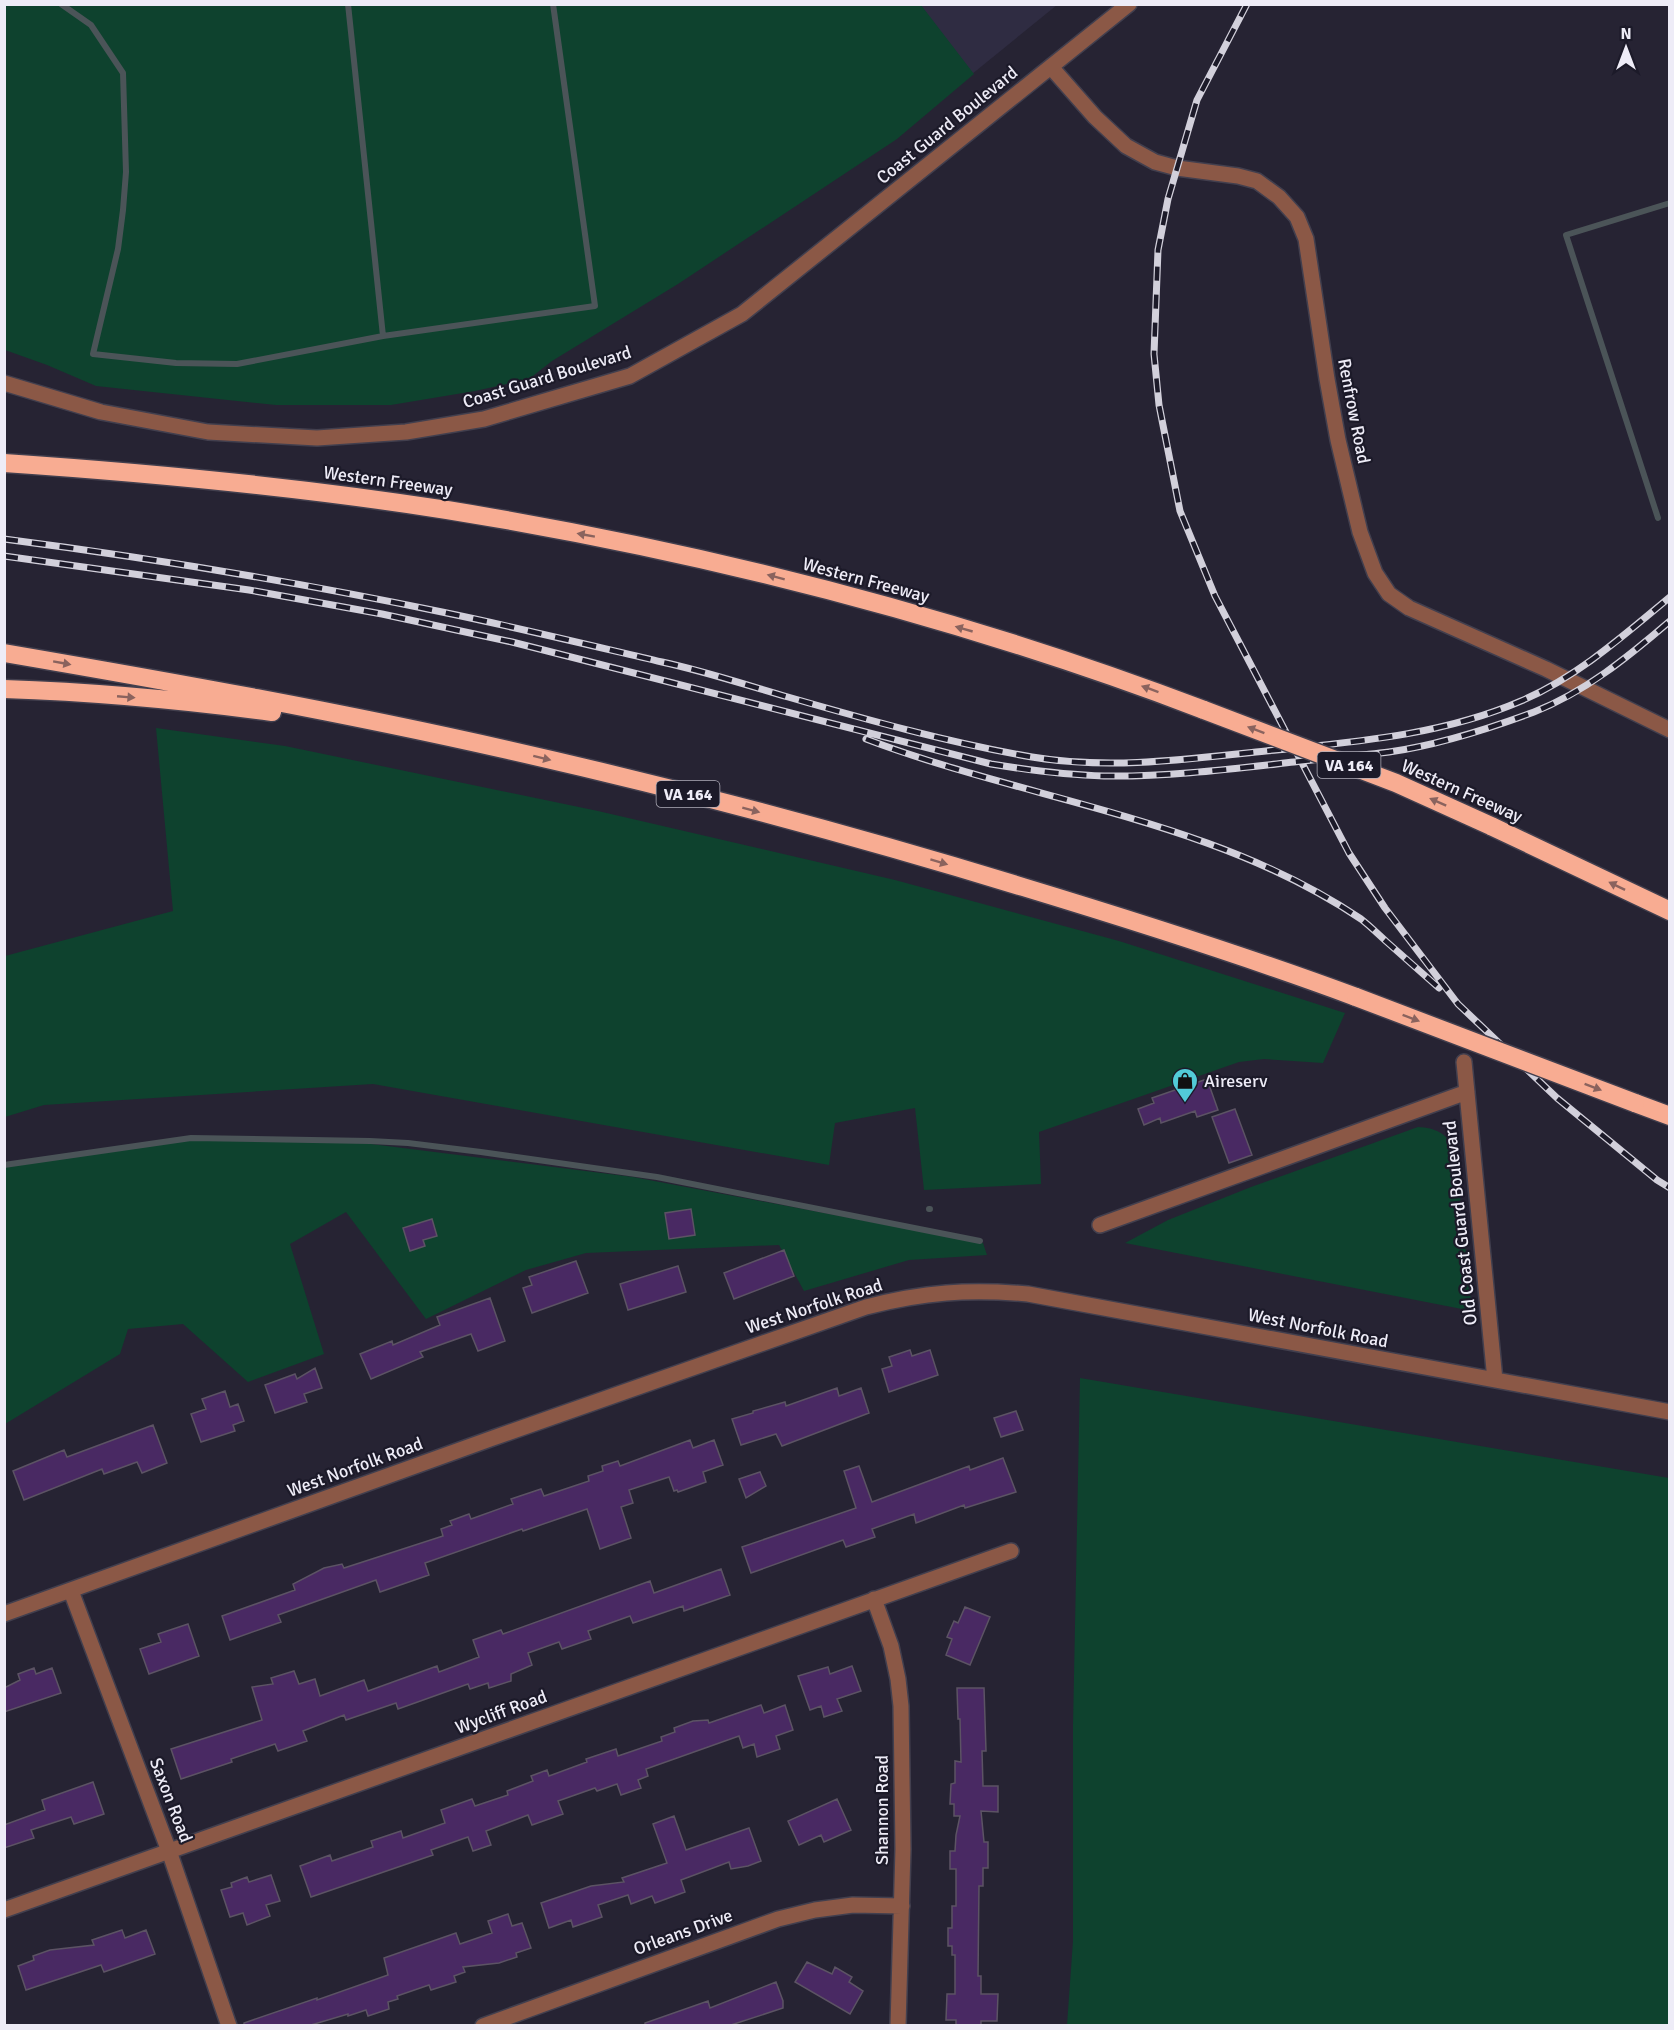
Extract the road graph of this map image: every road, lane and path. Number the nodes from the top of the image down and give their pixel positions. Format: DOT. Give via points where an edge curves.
graph roads {
  1 [pos="1129,4"];
  2 [pos="1051,67"];
  3 [pos="4,383"];
  4 [pos="4,463"];
  5 [pos="4,653"];
  6 [pos="4,689"];
  7 [pos="1670,730"];
  8 [pos="508,750"];
  9 [pos="1670,911"];
  10 [pos="1464,1062"];
  11 [pos="1467,1092"];
  12 [pos="1670,1116"];
  13 [pos="1100,1224"];
  14 [pos="1495,1380"];
  15 [pos="1670,1412"];
  16 [pos="1011,1551"];
  17 [pos="71,1591"];
  18 [pos="874,1599"];
  19 [pos="4,1614"];
  20 [pos="169,1851"];
  21 [pos="902,1906"];
  22 [pos="4,1910"];
  23 [pos="229,2025"];
  24 [pos="483,2025"];
  25 [pos="898,2025"];
  1 -- 2 [label="street, Coast Guard Boulevard"];
  2 -- 3 [label="street, Coast Guard Boulevard" via="742,314 630,376 484,419 406,432 317,438 208,432 101,412"];
  2 -- 7 [label="street, Renfrow Road" via="1126,146 1155,162 1177,168 1257,181 1280,197 1297,217 1306,240 1338,440 1360,532 1375,573 1389,594 1409,608"];
  9 -- 4 [label="highway, Western Freeway / VA 164, one-way, bridge" via="1396,783 1146,688 894,608 733,566 449,511 221,481"];
  5 -- 8 [label="highway, VA 164, one-way" via="300,706"];
  6 -- 8 [label="highway, one-way" via="148,698 259,711"];
  8 -- 12 [label="highway, VA 164, one-way, bridge" via="918,855 1121,916 1296,974"];
  10 -- 11 [label="street, Old Coast Guard Boulevard"];
  11 -- 13 [label="street"];
  11 -- 14 [label="street, Old Coast Guard Boulevard"];
  14 -- 15 [label="street, West Norfolk Road"];
  14 -- 17 [label="street, West Norfolk Road" via="1028,1294 947,1291 906,1297 866,1307"];
  16 -- 18 [label="street, Wycliff Road"];
  17 -- 19 [label="street, West Norfolk Road"];
  17 -- 20 [label="street, Saxon Road"];
  18 -- 20 [label="street, Wycliff Road"];
  18 -- 21 [label="street, Shannon Road" via="891,1646 900,1697"];
  20 -- 22 [label="street, Wycliff Road"];
  20 -- 23 [label="street, Saxon Road"];
  21 -- 24 [label="street, Orleans Drive" via="853,1905 778,1919"];
  21 -- 25 [label="street, Shannon Road"];
}
